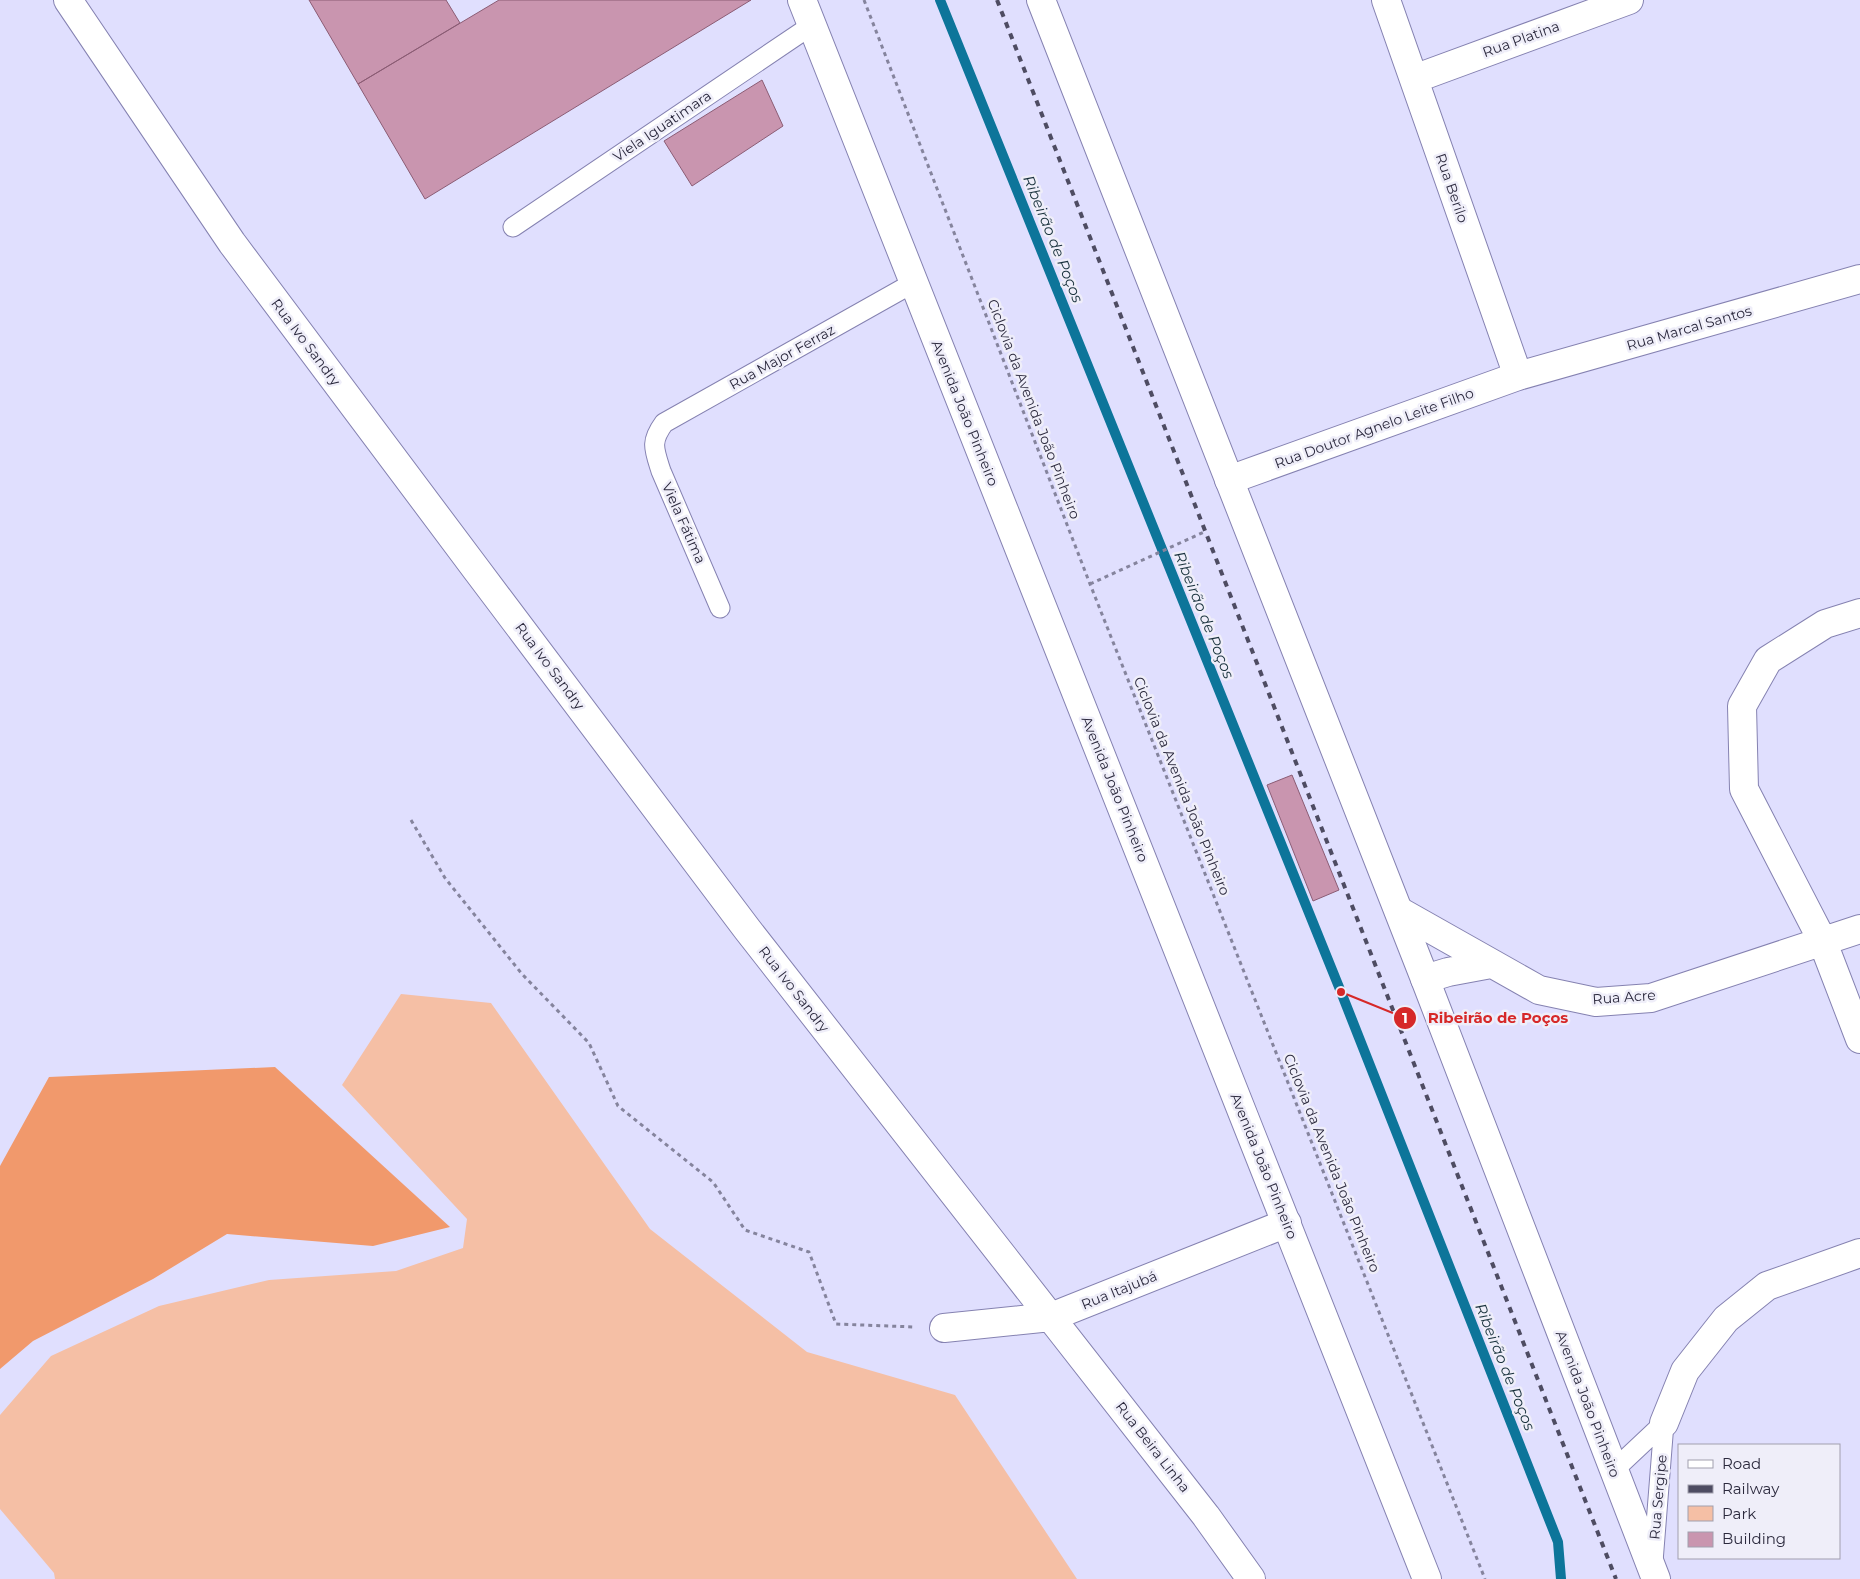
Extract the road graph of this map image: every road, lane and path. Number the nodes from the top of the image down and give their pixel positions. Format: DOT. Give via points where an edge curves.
graph roads {
  1 [pos="68,0"];
  2 [pos="802,0"];
  3 [pos="864,0"];
  4 [pos="1041,0"];
  5 [pos="1386,0"];
  6 [pos="1629,0"];
  7 [pos="812,25"];
  8 [pos="1414,79"];
  9 [pos="513,227"];
  10 [pos="1860,279"];
  11 [pos="913,283"];
  12 [pos="1518,376"];
  13 [pos="655,436"];
  14 [pos="1229,480"];
  15 [pos="1204,532"];
  16 [pos="1090,584"];
  17 [pos="720,608"];
  18 [pos="1860,613"];
  19 [pos="411,820"];
  20 [pos="1398,911"];
  21 [pos="1860,929"];
  22 [pos="1822,940"];
  23 [pos="1491,964"];
  24 [pos="1425,979"];
  25 [pos="1860,1039"];
  26 [pos="1287,1223"];
  27 [pos="1860,1253"];
  28 [pos="1051,1317"];
  29 [pos="944,1328"];
  30 [pos="1664,1423"];
  31 [pos="1614,1470"];
  32 [pos="1654,1575"];
  33 [pos="1251,1579"];
  34 [pos="1427,1579"];
  35 [pos="1485,1579"];
  1 -- 28 [label="street, Rua Ivo Sandry" via="238,251 746,928"];
  2 -- 7 [label="street, Avenida João Pinheiro"];
  3 -- 16 [label="path, Ciclovia da Avenida João Pinheiro"];
  4 -- 14 [label="street, Avenida João Pinheiro"];
  5 -- 8 [label="street, Rua Berilo"];
  6 -- 8 [label="street, Rua Platina"];
  7 -- 9 [label="lane, Viela Iguatimara"];
  7 -- 11 [label="street, Avenida João Pinheiro"];
  8 -- 12 [label="street, Rua Berilo"];
  10 -- 12 [label="street, Rua Marcal Santos"];
  11 -- 13 [label="lane, Rua Major Ferraz" via="664,422"];
  11 -- 26 [label="street, Avenida João Pinheiro"];
  12 -- 14 [label="street, Rua Doutor Agnelo Leite Filho"];
  13 -- 17 [label="lane, Viela Fátima" via="655,452 661,471"];
  14 -- 20 [label="street, Avenida João Pinheiro"];
  15 -- 16 [label="path"];
  16 -- 35 [label="path, Ciclovia da Avenida João Pinheiro"];
  18 -- 22 [label="street" via="1825,624 1768,660 1742,706 1744,789"];
  19 -- 29 [label="path" via="444,878 522,974 589,1043 618,1106 712,1182 745,1230 809,1252 836,1324"];
  20 -- 23 [label="street, Rua Acre"];
  20 -- 24 [label="street, Avenida João Pinheiro"];
  21 -- 22 [label="street, Rua Acre"];
  22 -- 23 [label="street, Rua Acre" via="1651,998 1596,1002 1539,990"];
  22 -- 25 [label="street"];
  23 -- 24 [label="street"];
  24 -- 31 [label="street, Avenida João Pinheiro"];
  26 -- 28 [label="street, Rua Itajubá"];
  26 -- 34 [label="street, Avenida João Pinheiro"];
  27 -- 30 [label="street, Rua Sergipe" via="1767,1286 1726,1319 1685,1371"];
  28 -- 29 [label="street, Rua Itajubá"];
  28 -- 33 [label="street, Rua Beira Linha"];
  30 -- 31 [label="lane, Rua Sergipe"];
  30 -- 32 [label="lane, Rua Sergipe"];
  31 -- 32 [label="street, Avenida João Pinheiro"];
}
